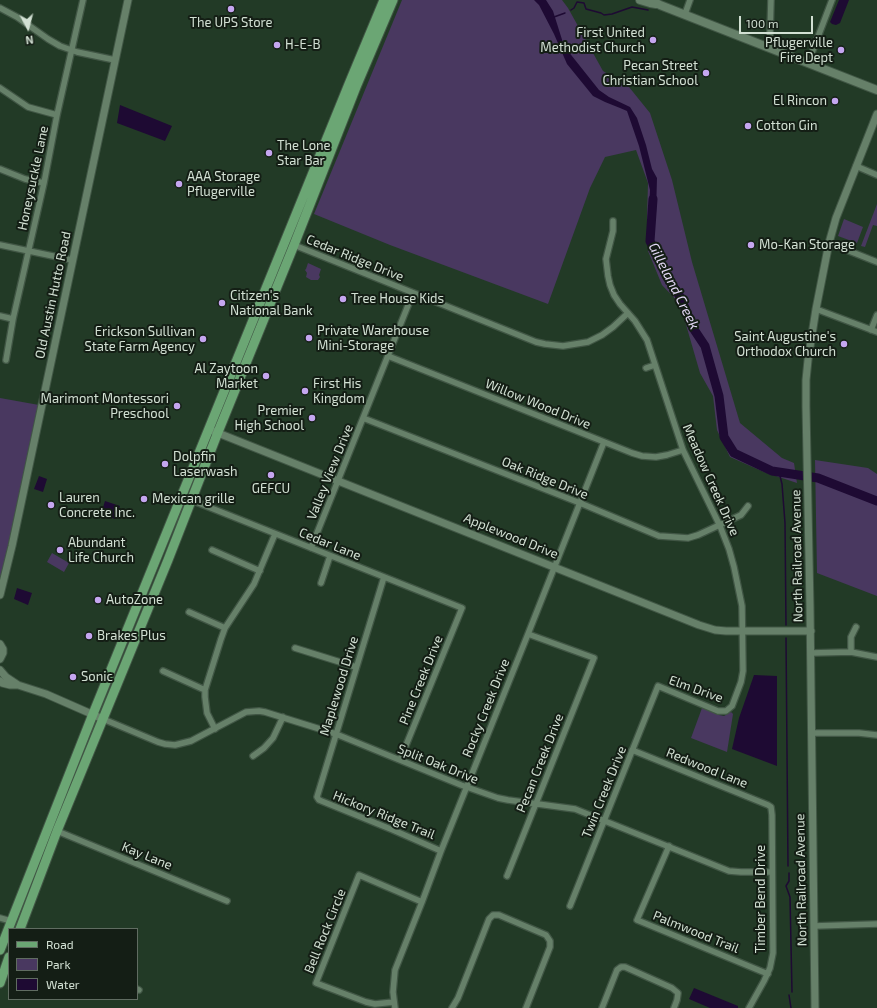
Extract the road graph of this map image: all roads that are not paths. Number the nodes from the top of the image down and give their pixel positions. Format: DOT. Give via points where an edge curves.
graph roads {
  1 [pos="83,0"];
  2 [pos="128,0"];
  3 [pos="384,0"];
  4 [pos="393,0"];
  5 [pos="640,0"];
  6 [pos="651,0"];
  7 [pos="690,0"];
  8 [pos="771,0"];
  9 [pos="832,0"];
  10 [pos="660,4"];
  11 [pos="0,8"];
  12 [pos="685,14"];
  13 [pos="767,46"];
  14 [pos="72,50"];
  15 [pos="115,60"];
  16 [pos="808,63"];
  17 [pos="0,88"];
  18 [pos="877,90"];
  19 [pos="877,114"];
  20 [pos="57,115"];
  21 [pos="856,166"];
  22 [pos="0,169"];
  23 [pos="877,175"];
  24 [pos="44,183"];
  25 [pos="312,187"];
  26 [pos="612,221"];
  27 [pos="828,243"];
  28 [pos="0,245"];
  29 [pos="294,245"];
  30 [pos="29,251"];
  31 [pos="72,260"];
  32 [pos="877,262"];
  33 [pos="413,293"];
  34 [pos="816,309"];
  35 [pos="628,313"];
  36 [pos="877,315"];
  37 [pos="0,316"];
  38 [pos="14,319"];
  39 [pos="874,331"];
  40 [pos="388,356"];
  41 [pos="6,360"];
  42 [pos="655,365"];
  43 [pos="646,368"];
  44 [pos="363,418"];
  45 [pos="209,429"];
  46 [pos="218,432"];
  47 [pos="604,442"];
  48 [pos="683,450"];
  49 [pos="338,480"];
  50 [pos="191,500"];
  51 [pos="580,503"];
  52 [pos="748,506"];
  53 [pos="720,526"];
  54 [pos="275,534"];
  55 [pos="311,548"];
  56 [pos="212,550"];
  57 [pos="330,556"];
  58 [pos="554,567"];
  59 [pos="260,571"];
  60 [pos="384,578"];
  61 [pos="321,583"];
  62 [pos="0,595"];
  63 [pos="462,608"];
  64 [pos="189,612"];
  65 [pos="856,627"];
  66 [pos="225,628"];
  67 [pos="743,631"];
  68 [pos="811,631"];
  69 [pos="528,634"];
  70 [pos="0,644"];
  71 [pos="295,648"];
  72 [pos="851,652"];
  73 [pos="811,653"];
  74 [pos="877,657"];
  75 [pos="0,660"];
  76 [pos="356,667"];
  77 [pos="0,670"];
  78 [pos="163,671"];
  79 [pos="0,681"];
  80 [pos="18,685"];
  81 [pos="658,686"];
  82 [pos="205,690"];
  83 [pos="726,711"];
  84 [pos="93,714"];
  85 [pos="283,718"];
  86 [pos="103,719"];
  87 [pos="215,729"];
  88 [pos="812,733"];
  89 [pos="336,734"];
  90 [pos="877,735"];
  91 [pos="632,750"];
  92 [pos="253,756"];
  93 [pos="400,760"];
  94 [pos="466,787"];
  95 [pos="319,800"];
  96 [pos="536,803"];
  97 [pos="772,809"];
  98 [pos="605,820"];
  99 [pos="58,831"];
  100 [pos="669,846"];
  101 [pos="441,850"];
  102 [pos="772,872"];
  103 [pos="507,876"];
  104 [pos="227,901"];
  105 [pos="422,902"];
  106 [pos="570,906"];
  107 [pos="0,918"];
  108 [pos="11,921"];
  109 [pos="877,924"];
  110 [pos="814,926"];
  111 [pos="8,928"];
  112 [pos="20,928"];
  113 [pos="8,929"];
  114 [pos="0,950"];
  115 [pos="8,960"];
  116 [pos="768,974"];
  117 [pos="0,983"];
  118 [pos="394,1005"];
  119 [pos="452,1008"];
  120 [pos="526,1008"];
  121 [pos="602,1008"];
  122 [pos="674,1008"];
  123 [pos="749,1008"];
  124 [pos="815,1008"];
  1 -- 14 [label="street, Honeysuckle Lane"];
  2 -- 15 [label="street, Old Austin Hutto Road"];
  3 -- 25 [label="main road" via="349,84"];
  4 -- 25 [label="main road"];
  5 -- 10 [label="main road"];
  6 -- 10 [label="main road"];
  7 -- 12 [label="street"];
  8 -- 13 [label="street"];
  9 -- 16 [label="street"];
  10 -- 12 [label="main road"];
  11 -- 14 [label="street" via="60,46"];
  12 -- 13 [label="main road"];
  13 -- 16 [label="main road"];
  14 -- 15 [label="street"];
  14 -- 20 [label="street, Honeysuckle Lane"];
  15 -- 31 [label="street, Old Austin Hutto Road"];
  16 -- 18 [label="main road"];
  17 -- 20 [label="street" via="28,107"];
  19 -- 21 [label="street, North Railroad Avenue"];
  20 -- 24 [label="street, Honeysuckle Lane"];
  21 -- 23 [label="street"];
  21 -- 27 [label="street, North Railroad Avenue"];
  22 -- 24 [label="street"];
  24 -- 30 [label="street, Honeysuckle Lane"];
  25 -- 29 [label="main road"];
  25 -- 45 [label="main road"];
  26 -- 35 [label="street, Meadow Creek Drive" via="613,231 606,259 608,276 614,295"];
  27 -- 32 [label="street"];
  27 -- 34 [label="street, North Railroad Avenue"];
  28 -- 30 [label="street"];
  29 -- 33 [label="street, Cedar Ridge Drive"];
  29 -- 46 [label="main road"];
  30 -- 31 [label="street"];
  30 -- 38 [label="street, Honeysuckle Lane"];
  31 -- 62 [label="street, Old Austin Hutto Road"];
  33 -- 35 [label="street, Cedar Ridge Drive" via="536,342 553,346 588,342 602,335"];
  33 -- 40 [label="street, Valley View Drive"];
  34 -- 39 [label="street"];
  34 -- 68 [label="street, North Railroad Avenue" via="806,380"];
  35 -- 42 [label="street, Meadow Creek Drive" via="642,330"];
  36 -- 39 [label="street"];
  37 -- 38 [label="street"];
  38 -- 41 [label="street, Honeysuckle Lane"];
  40 -- 44 [label="street, Valley View Drive"];
  40 -- 47 [label="street, Willow Wood Drive"];
  42 -- 43 [label="street"];
  42 -- 48 [label="street, Meadow Creek Drive"];
  44 -- 49 [label="street, Valley View Drive"];
  44 -- 51 [label="street, Oak Ridge Drive"];
  45 -- 46 [label="street, Applewood Drive"];
  45 -- 84 [label="main road"];
  46 -- 49 [label="street, Applewood Drive"];
  46 -- 50 [label="main road"];
  47 -- 48 [label="street, Willow Wood Drive" via="642,456 656,457"];
  47 -- 51 [label="street, Rocky Creek Drive"];
  48 -- 53 [label="street, Meadow Creek Drive"];
  49 -- 55 [label="street, Valley View Drive"];
  49 -- 58 [label="street, Applewood Drive"];
  50 -- 54 [label="street, Cedar Lane"];
  50 -- 86 [label="main road"];
  51 -- 53 [label="street, Oak Ridge Drive" via="659,536 688,538"];
  51 -- 58 [label="street, Rocky Creek Drive"];
  52 -- 53 [label="street, Oak Ridge Drive" via="741,515"];
  53 -- 67 [label="street, Meadow Creek Drive" via="736,573 742,606"];
  54 -- 55 [label="street, Cedar Lane"];
  54 -- 59 [label="street"];
  55 -- 57 [label="street, Cedar Lane"];
  56 -- 59 [label="street"];
  57 -- 60 [label="street, Cedar Lane"];
  57 -- 61 [label="street"];
  58 -- 67 [label="street, Applewood Drive" via="699,625 720,630"];
  58 -- 69 [label="street, Rocky Creek Drive"];
  59 -- 66 [label="street"];
  60 -- 63 [label="street, Cedar Lane"];
  60 -- 76 [label="street, Maplewood Drive"];
  63 -- 93 [label="street, Pine Creek Drive"];
  64 -- 66 [label="street"];
  65 -- 72 [label="street"];
  66 -- 82 [label="street"];
  67 -- 68 [label="street, Applewood Drive"];
  67 -- 83 [label="street, Meadow Creek Drive" via="741,682 732,706"];
  68 -- 73 [label="street, North Railroad Avenue"];
  69 -- 94 [label="street, Rocky Creek Drive"];
  69 -- 96 [label="street, Pecan Creek Drive" via="594,658"];
  70 -- 75 [label="street"];
  71 -- 76 [label="street"];
  72 -- 73 [label="street"];
  72 -- 74 [label="street"];
  73 -- 88 [label="street, North Railroad Avenue"];
  76 -- 89 [label="street, Maplewood Drive"];
  77 -- 80 [label="street"];
  78 -- 82 [label="street"];
  79 -- 80 [label="street"];
  80 -- 84 [label="street"];
  81 -- 83 [label="street, Elm Drive"];
  81 -- 91 [label="street, Twin Creek Drive"];
  82 -- 87 [label="street" via="205,705"];
  84 -- 86 [label="street"];
  84 -- 108 [label="main road"];
  85 -- 87 [label="street, Split Oak Drive" via="259,711 246,712"];
  85 -- 89 [label="street, Split Oak Drive"];
  85 -- 92 [label="street" via="273,738"];
  86 -- 87 [label="street, Split Oak Drive" via="170,745 191,741"];
  86 -- 99 [label="main road"];
  88 -- 90 [label="street"];
  88 -- 110 [label="street, North Railroad Avenue"];
  89 -- 93 [label="street, Split Oak Drive"];
  89 -- 95 [label="street, Maplewood Drive" via="317,797"];
  91 -- 97 [label="street, Redwood Lane" via="768,805"];
  91 -- 98 [label="street, Twin Creek Drive"];
  93 -- 94 [label="street, Split Oak Drive"];
  94 -- 96 [label="street, Split Oak Drive" via="498,798"];
  94 -- 101 [label="street, Rocky Creek Drive"];
  95 -- 101 [label="street, Hickory Ridge Trail"];
  96 -- 98 [label="street, Split Oak Drive" via="575,809"];
  96 -- 103 [label="street, Pecan Creek Drive"];
  97 -- 102 [label="street, Timber Bend Drive"];
  98 -- 100 [label="street, Split Oak Drive"];
  98 -- 106 [label="street, Twin Creek Drive"];
  99 -- 104 [label="street, Kay Lane"];
  99 -- 112 [label="main road"];
  100 -- 102 [label="street, Split Oak Drive" via="729,871"];
  100 -- 116 [label="street, Palmwood Trail" via="637,920"];
  101 -- 105 [label="street, Rocky Creek Drive"];
  102 -- 116 [label="street, Timber Bend Drive" via="773,953"];
  105 -- 118 [label="street, Rocky Creek Drive" via="395,970"];
  105 -- 118 [label="street, Bell Rock Circle" via="359,875 316,982 370,1003"];
  107 -- 108 [label="street"];
  108 -- 111 [label="main road"];
  109 -- 110 [label="street"];
  110 -- 124 [label="street, North Railroad Avenue"];
  113 -- 114 [label="main road"];
  115 -- 117 [label="main road"];
  116 -- 123 [label="street, Timber Bend Drive"];
  119 -- 120 [label="street" via="489,919 493,915 499,915 546,935 550,941 550,947"];
  121 -- 122 [label="street" via="617,970 621,967 672,988 678,993"];
}
